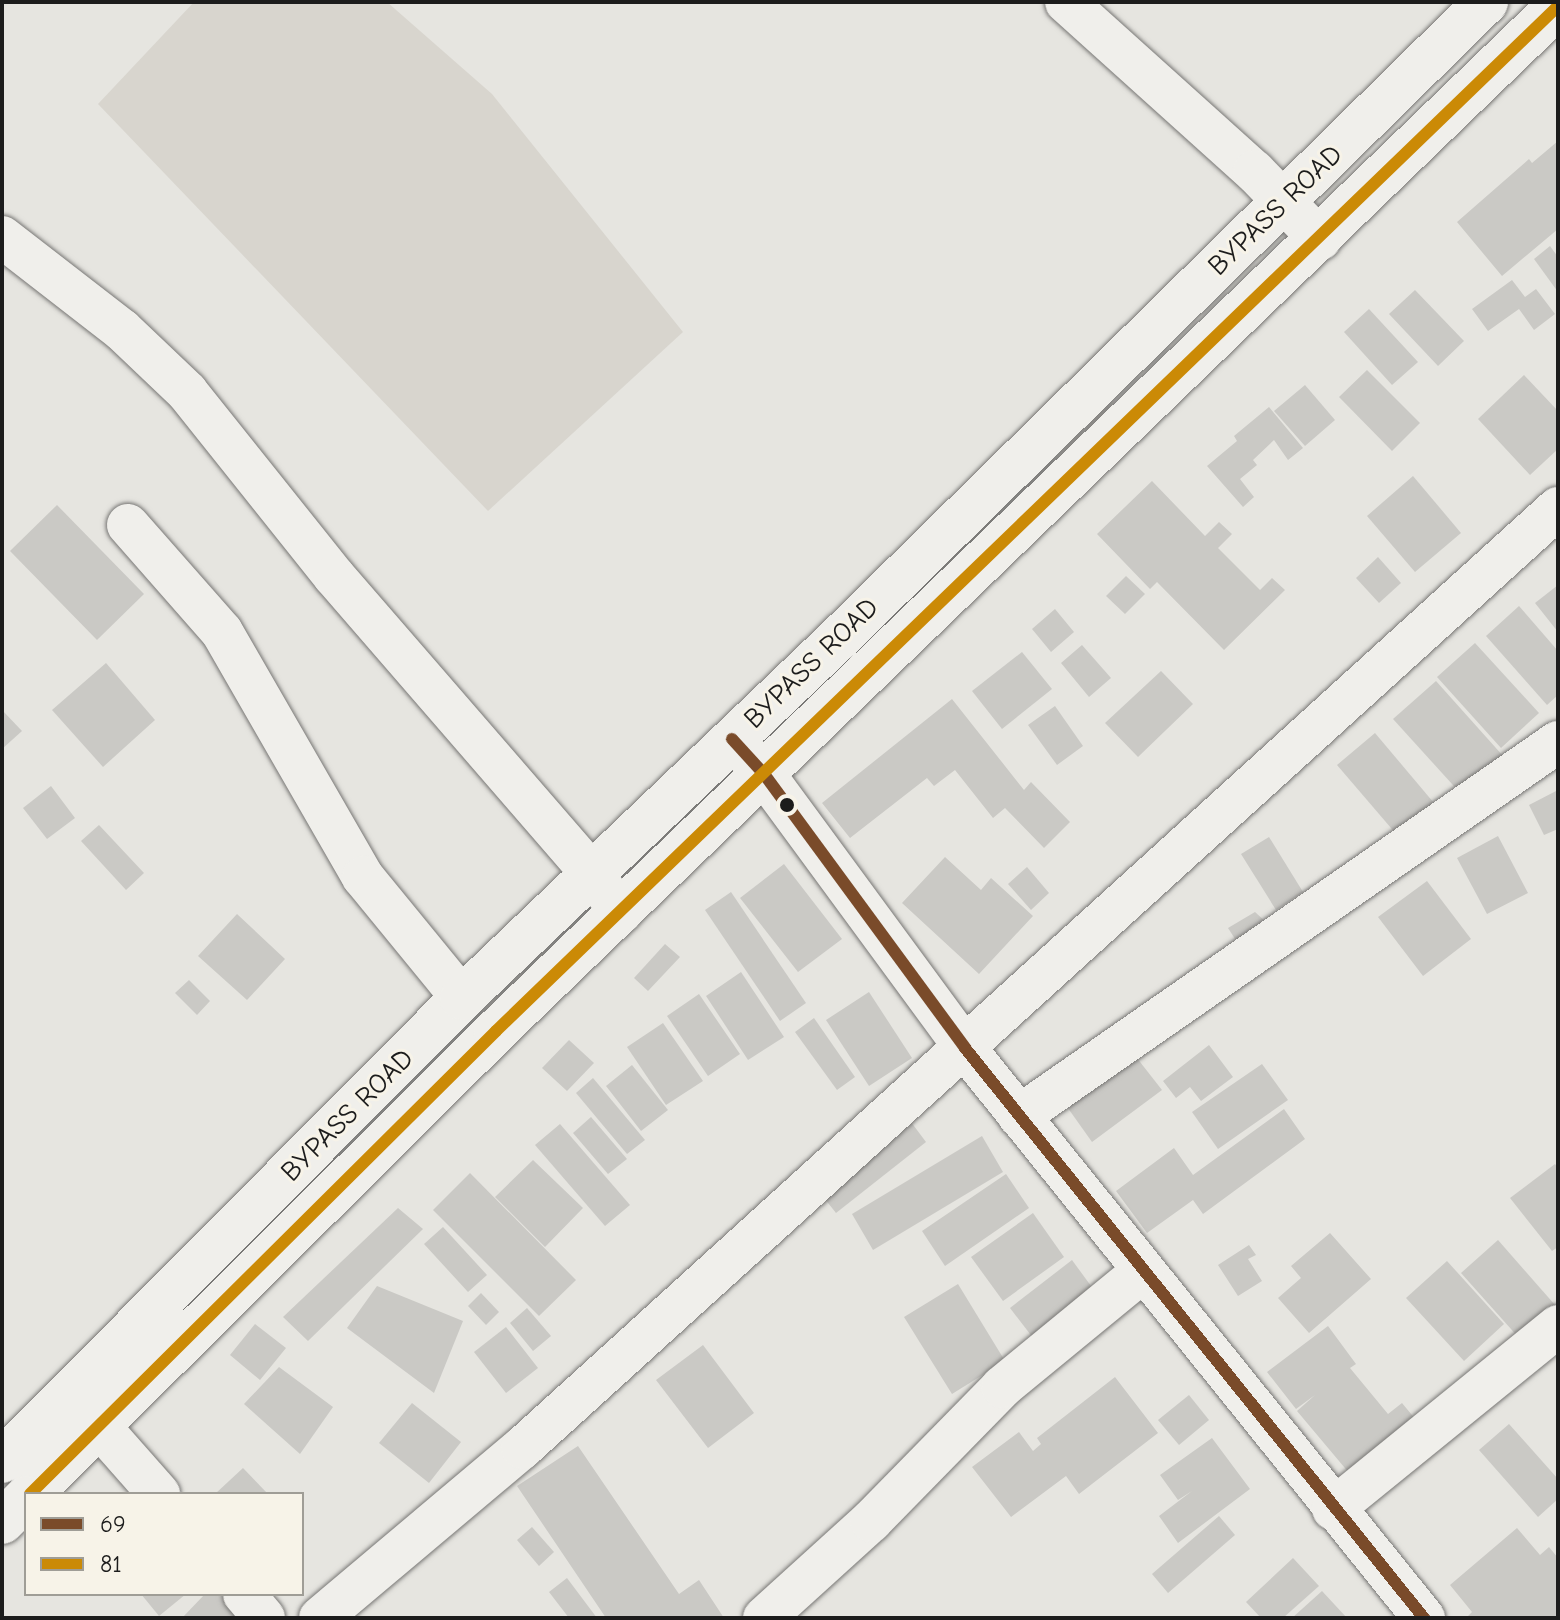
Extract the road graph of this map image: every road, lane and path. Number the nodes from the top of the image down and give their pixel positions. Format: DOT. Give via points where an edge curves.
graph roads {
  1 [pos="1066,2"];
  2 [pos="1486,2"];
  3 [pos="1558,6"];
  4 [pos="1284,201"];
  5 [pos="2,237"];
  6 [pos="1320,239"];
  7 [pos="1558,508"];
  8 [pos="128,525"];
  9 [pos="732,739"];
  10 [pos="1558,742"];
  11 [pos="764,774"];
  12 [pos="592,874"];
  13 [pos="621,912"];
  14 [pos="462,998"];
  15 [pos="965,1048"];
  16 [pos="1019,1116"];
  17 [pos="1143,1271"];
  18 [pos="1558,1326"];
  19 [pos="99,1426"];
  20 [pos="2,1461"];
  21 [pos="32,1492"];
  22 [pos="157,1492"];
  23 [pos="24,1500"];
  24 [pos="1333,1509"];
  25 [pos="2,1522"];
  26 [pos="246,1596"];
  27 [pos="264,1618"];
  28 [pos="320,1618"];
  29 [pos="764,1618"];
  30 [pos="1424,1618"];
  1 -- 4 [label="street"];
  2 -- 4 [label="highway, BYPASS ROAD"];
  3 -- 6 [label="highway, BYPASS ROAD"];
  4 -- 6 [label="street"];
  4 -- 9 [label="highway, BYPASS ROAD"];
  5 -- 12 [label="street" via="122,330 187,392 334,576"];
  6 -- 11 [label="highway, BYPASS ROAD"];
  7 -- 15 [label="street"];
  8 -- 14 [label="street" via="222,632 363,877"];
  9 -- 11 [label="street"];
  9 -- 12 [label="highway, BYPASS ROAD"];
  10 -- 16 [label="street"];
  11 -- 13 [label="highway, BYPASS ROAD"];
  11 -- 15 [label="street"];
  12 -- 13 [label="street"];
  12 -- 14 [label="highway, BYPASS ROAD"];
  13 -- 19 [label="highway, BYPASS ROAD"];
  14 -- 20 [label="highway, BYPASS ROAD"];
  15 -- 16 [label="street"];
  15 -- 28 [label="street" via="522,1448"];
  16 -- 17 [label="street"];
  17 -- 24 [label="street"];
  17 -- 29 [label="street" via="1002,1387 871,1521"];
  18 -- 24 [label="street"];
  19 -- 21 [label="highway, BYPASS ROAD"];
  19 -- 22 [label="street"];
  23 -- 25 [label="highway"];
  24 -- 30 [label="street"];
  26 -- 27 [label="street"];
}
